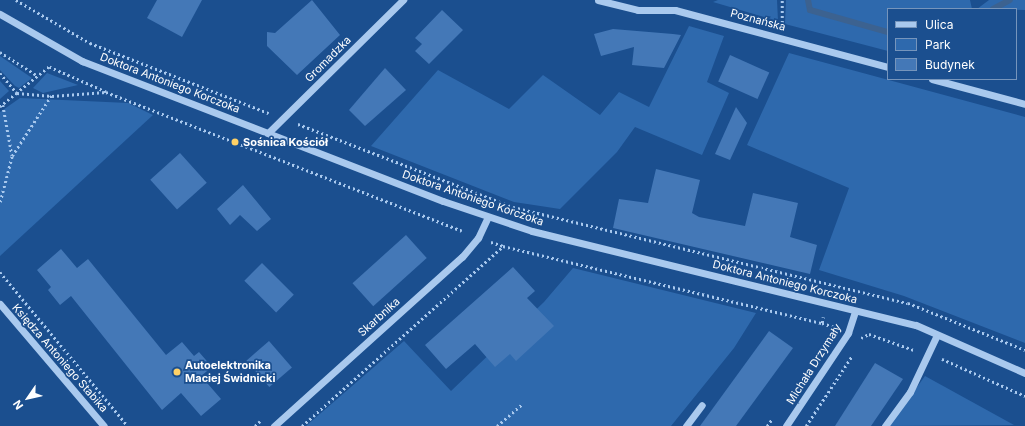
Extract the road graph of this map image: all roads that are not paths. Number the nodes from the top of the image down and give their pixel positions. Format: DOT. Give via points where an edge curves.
graph roads {
  1 [pos="403,0"];
  2 [pos="598,0"];
  3 [pos="0,14"];
  4 [pos="887,67"];
  5 [pos="936,80"];
  6 [pos="1025,104"];
  7 [pos="268,133"];
  8 [pos="488,217"];
  9 [pos="0,304"];
  10 [pos="855,311"];
  11 [pos="937,335"];
  12 [pos="1025,373"];
  13 [pos="702,405"];
  14 [pos="104,426"];
  15 [pos="274,426"];
  16 [pos="686,426"];
  17 [pos="786,426"];
  18 [pos="885,426"];
  1 -- 7 [label="street, Gromadzka"];
  2 -- 4 [label="street, Poznańska" via="638,10 675,10"];
  3 -- 7 [label="street, Doktora Antoniego Korczoka" via="82,61"];
  5 -- 6 [label="street"];
  7 -- 8 [label="street, Doktora Antoniego Korczoka"];
  8 -- 10 [label="street, Doktora Antoniego Korczoka"];
  8 -- 15 [label="street, Skarbnika" via="478,238 462,257"];
  9 -- 14 [label="street, Księdza Antoniego Stabika"];
  10 -- 11 [label="street, Doktora Antoniego Korczoka" via="916,325"];
  10 -- 17 [label="street, Michała Drzymały" via="848,333"];
  11 -- 12 [label="street, Doktora Antoniego Korczoka"];
  11 -- 18 [label="street" via="910,392"];
  13 -- 16 [label="street"];
}
